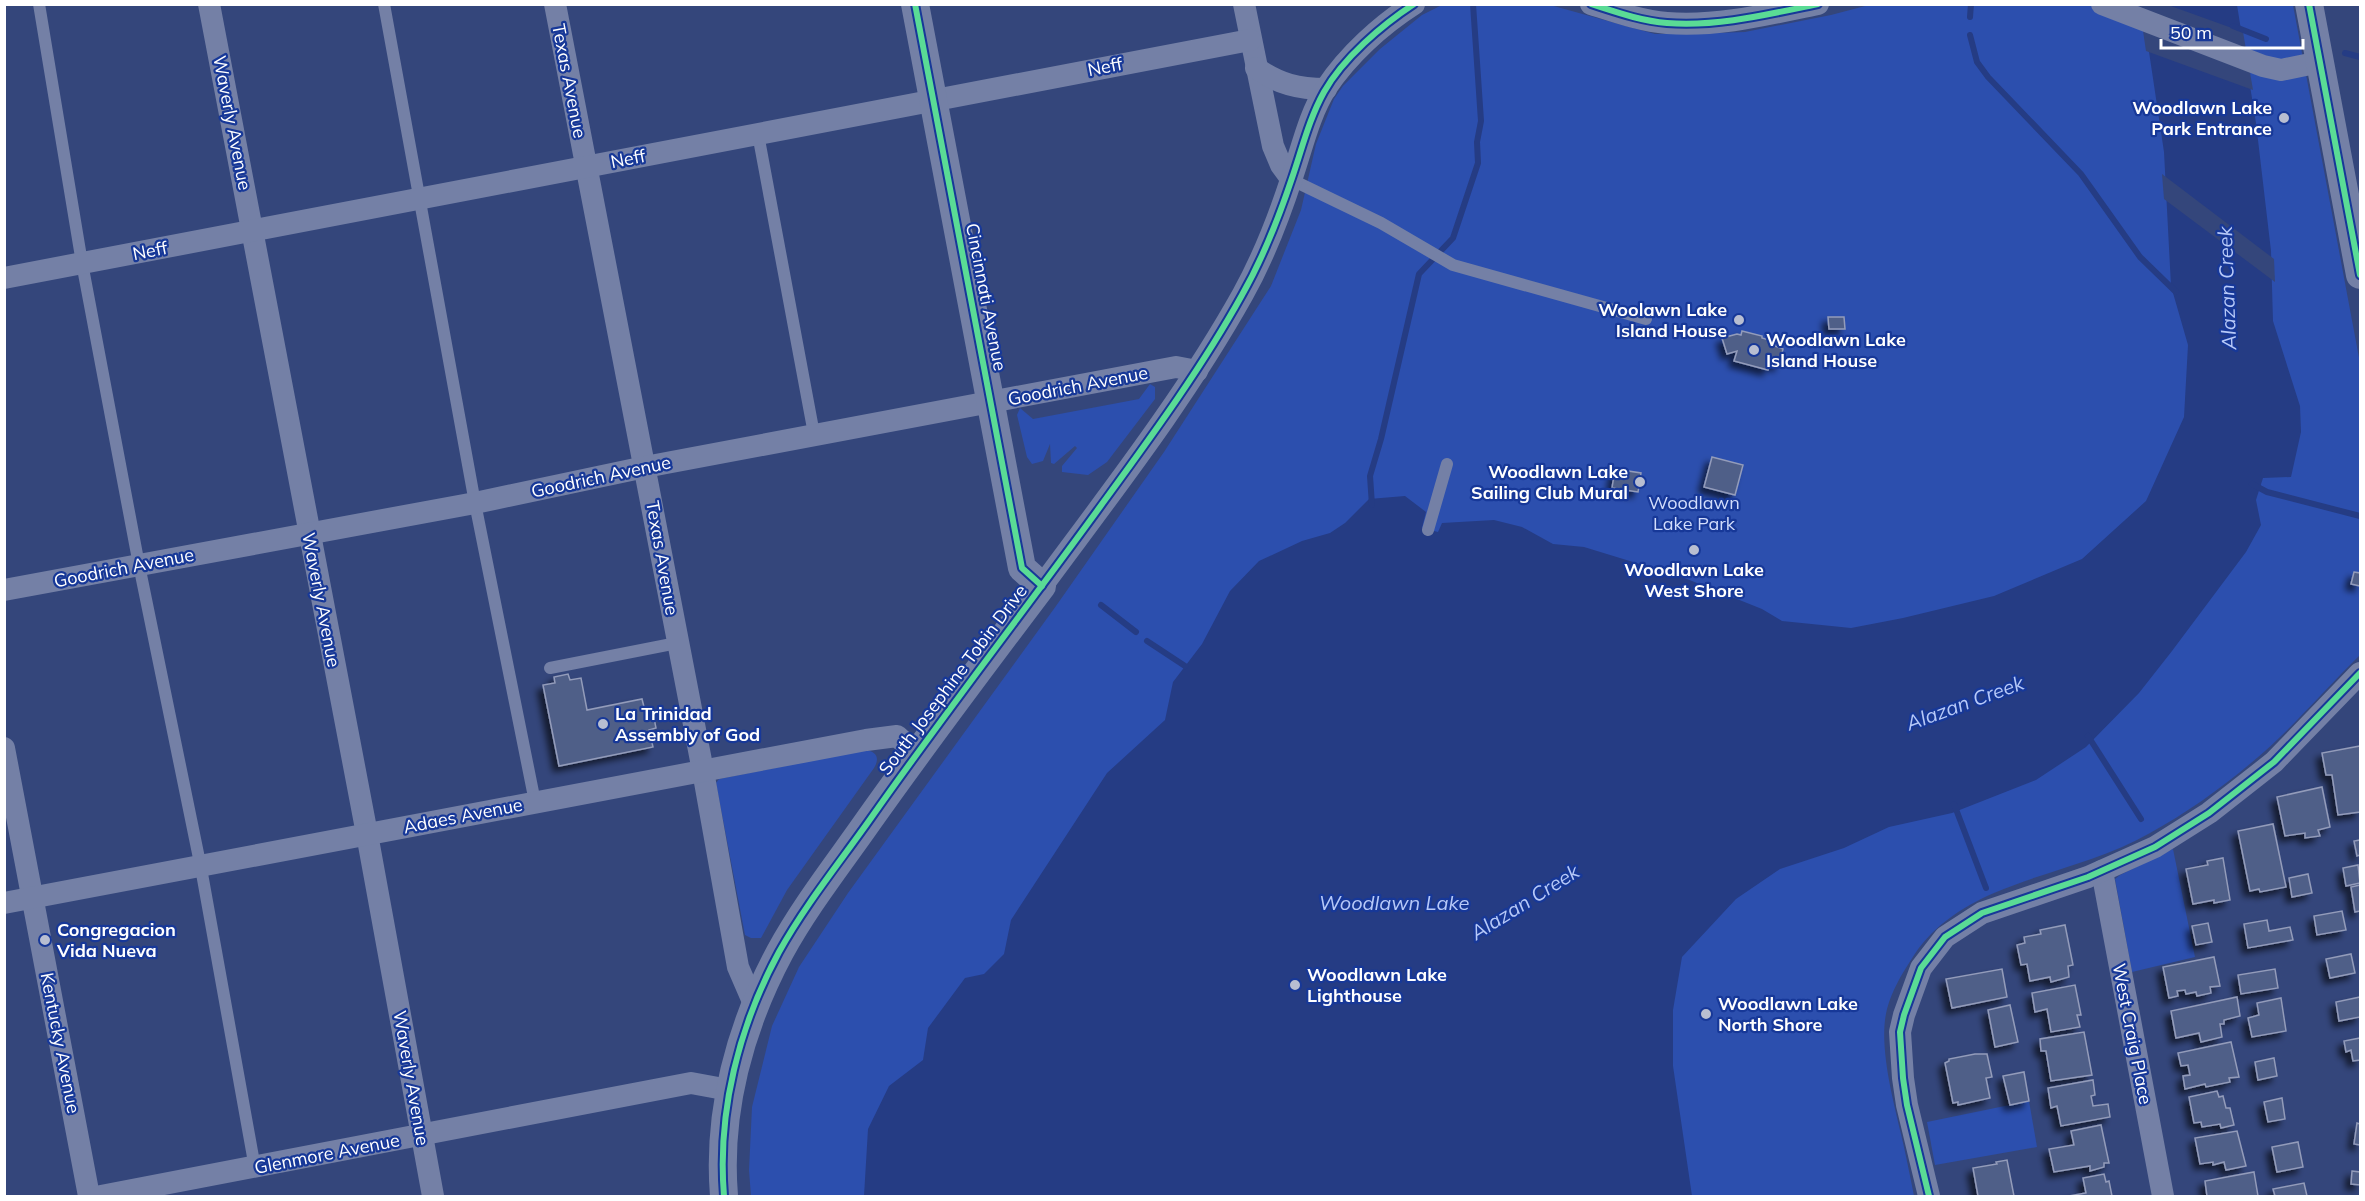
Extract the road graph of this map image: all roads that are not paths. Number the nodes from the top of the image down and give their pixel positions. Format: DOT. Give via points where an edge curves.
graph roads {
  1 [pos="39,4"];
  2 [pos="209,4"];
  3 [pos="384,4"];
  4 [pos="555,4"];
  5 [pos="915,4"];
  6 [pos="1244,4"];
  7 [pos="1414,4"];
  8 [pos="1591,4"];
  9 [pos="1818,4"];
  10 [pos="2309,4"];
  11 [pos="2103,5"];
  12 [pos="1250,40"];
  13 [pos="2320,62"];
  14 [pos="1256,68"];
  15 [pos="1326,89"];
  16 [pos="933,100"];
  17 [pos="758,134"];
  18 [pos="586,167"];
  19 [pos="1292,180"];
  20 [pos="421,199"];
  21 [pos="252,232"];
  22 [pos="82,263"];
  23 [pos="2361,275"];
  24 [pos="4,278"];
  25 [pos="1646,319"];
  26 [pos="1197,371"];
  27 [pos="991,403"];
  28 [pos="814,434"];
  29 [pos="1447,464"];
  30 [pos="645,467"];
  31 [pos="475,503"];
  32 [pos="1428,530"];
  33 [pos="308,534"];
  34 [pos="139,565"];
  35 [pos="1042,586"];
  36 [pos="4,590"];
  37 [pos="677,644"];
  38 [pos="550,668"];
  39 [pos="2361,673"];
  40 [pos="4,748"];
  41 [pos="916,753"];
  42 [pos="703,771"];
  43 [pos="535,802"];
  44 [pos="367,834"];
  45 [pos="201,868"];
  46 [pos="2102,871"];
  47 [pos="32,898"];
  48 [pos="4,903"];
  49 [pos="754,1004"];
  50 [pos="729,1090"];
  51 [pos="421,1137"];
  52 [pos="255,1168"];
  53 [pos="89,1197"];
  54 [pos="101,1197"];
  55 [pos="433,1197"];
  56 [pos="724,1197"];
  57 [pos="1929,1197"];
  58 [pos="2163,1197"];
  1 -- 22 [label="lane"];
  2 -- 21 [label="street, Waverly Avenue"];
  3 -- 20 [label="lane"];
  4 -- 18 [label="street, Texas Avenue"];
  5 -- 16 [label="street, Cincinnati Avenue"];
  6 -- 12 [label="street"];
  7 -- 15 [label="street, South Josephine Tobin Drive" via="1371,36"];
  8 -- 9 [label="street" via="1639,19 1689,24"];
  10 -- 13 [label="street"];
  11 -- 13 [label="street" via="2263,66 2281,70"];
  12 -- 14 [label="street"];
  12 -- 16 [label="street, Neff"];
  13 -- 23 [label="street"];
  14 -- 15 [label="street" via="1288,86"];
  14 -- 19 [label="street" via="1273,146"];
  15 -- 19 [label="street, South Josephine Tobin Drive" via="1311,118"];
  16 -- 17 [label="street, Neff"];
  16 -- 27 [label="street, Cincinnati Avenue"];
  17 -- 18 [label="street, Neff"];
  17 -- 28 [label="lane"];
  18 -- 20 [label="street, Neff"];
  18 -- 30 [label="street, Texas Avenue"];
  19 -- 25 [label="lane" via="1454,265"];
  19 -- 26 [label="street, South Josephine Tobin Drive" via="1243,294"];
  20 -- 21 [label="street, Neff"];
  20 -- 31 [label="lane"];
  21 -- 22 [label="street, Neff"];
  21 -- 33 [label="street, Waverly Avenue"];
  22 -- 24 [label="street, Neff"];
  22 -- 34 [label="lane"];
  26 -- 27 [label="street, Goodrich Avenue" via="1176,367"];
  26 -- 35 [label="street, South Josephine Tobin Drive"];
  27 -- 28 [label="street, Goodrich Avenue"];
  27 -- 35 [label="street, Cincinnati Avenue" via="1022,568"];
  28 -- 30 [label="street, Goodrich Avenue"];
  29 -- 32 [label="lane"];
  30 -- 31 [label="street, Goodrich Avenue"];
  30 -- 37 [label="street, Texas Avenue"];
  31 -- 33 [label="street, Goodrich Avenue"];
  31 -- 43 [label="lane"];
  33 -- 34 [label="street, Goodrich Avenue"];
  33 -- 44 [label="street, Waverly Avenue"];
  34 -- 36 [label="street, Goodrich Avenue"];
  34 -- 45 [label="lane"];
  35 -- 41 [label="street, South Josephine Tobin Drive"];
  37 -- 38 [label="lane"];
  37 -- 42 [label="street, Texas Avenue"];
  39 -- 46 [label="street" via="2274,762 2210,813 2155,847"];
  40 -- 47 [label="street, Kentucky Avenue"];
  41 -- 42 [label="street, Adaes Avenue" via="897,736"];
  41 -- 49 [label="street, South Josephine Tobin Drive" via="781,950"];
  42 -- 43 [label="street, Adaes Avenue"];
  42 -- 49 [label="street, Texas Avenue" via="738,967"];
  43 -- 44 [label="street, Adaes Avenue"];
  44 -- 45 [label="street, Adaes Avenue"];
  44 -- 51 [label="street, Waverly Avenue"];
  45 -- 47 [label="street, Adaes Avenue"];
  45 -- 52 [label="lane"];
  46 -- 57 [label="street" via="1982,913 1945,937 1921,969 1900,1032 1907,1105"];
  46 -- 58 [label="street, West Craig Place"];
  47 -- 48 [label="street, Adaes Avenue"];
  47 -- 53 [label="street, Kentucky Avenue"];
  49 -- 50 [label="street, South Josephine Tobin Drive"];
  50 -- 51 [label="street, Glenmore Avenue" via="691,1083"];
  50 -- 56 [label="street, South Josephine Tobin Drive"];
  51 -- 52 [label="street, Glenmore Avenue"];
  51 -- 55 [label="street, Waverly Avenue"];
  52 -- 54 [label="street, Glenmore Avenue"];
}
